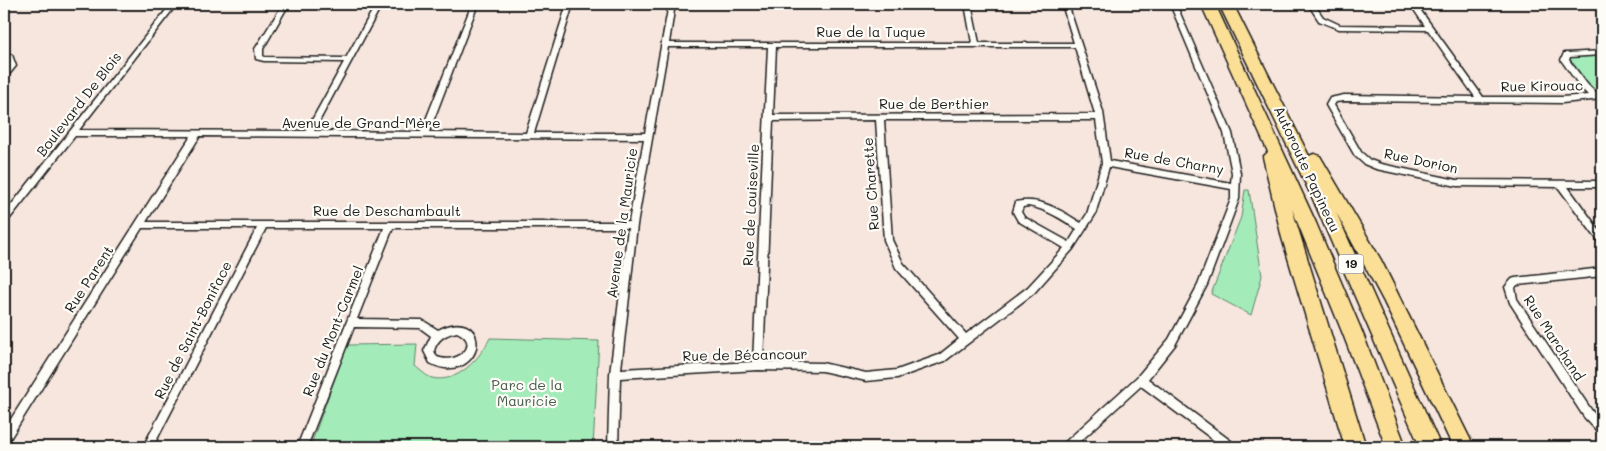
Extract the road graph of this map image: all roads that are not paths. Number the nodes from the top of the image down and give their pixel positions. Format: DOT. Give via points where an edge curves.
graph roads {
  1 [pos="174,4"];
  2 [pos="286,4"];
  3 [pos="379,4"];
  4 [pos="475,4"];
  5 [pos="570,4"];
  6 [pos="672,4"];
  7 [pos="968,4"];
  8 [pos="1065,4"];
  9 [pos="1173,4"];
  10 [pos="1208,4"];
  11 [pos="1226,4"];
  12 [pos="1311,4"];
  13 [pos="1413,4"];
  14 [pos="1430,28"];
  15 [pos="665,45"];
  16 [pos="772,45"];
  17 [pos="976,45"];
  18 [pos="1078,45"];
  19 [pos="1602,53"];
  20 [pos="6,57"];
  21 [pos="348,60"];
  22 [pos="4,75"];
  23 [pos="1265,83"];
  24 [pos="1598,97"];
  25 [pos="1481,99"];
  26 [pos="1260,116"];
  27 [pos="880,117"];
  28 [pos="1100,117"];
  29 [pos="769,118"];
  30 [pos="73,133"];
  31 [pos="197,134"];
  32 [pos="308,135"];
  33 [pos="424,135"];
  34 [pos="529,136"];
  35 [pos="649,136"];
  36 [pos="1106,163"];
  37 [pos="1561,184"];
  38 [pos="1602,184"];
  39 [pos="1236,187"];
  40 [pos="4,220"];
  41 [pos="141,224"];
  42 [pos="263,225"];
  43 [pos="390,225"];
  44 [pos="633,225"];
  45 [pos="1083,228"];
  46 [pos="1602,240"];
  47 [pos="1070,247"];
  48 [pos="1602,272"];
  49 [pos="351,323"];
  50 [pos="438,335"];
  51 [pos="966,340"];
  52 [pos="758,366"];
  53 [pos="615,374"];
  54 [pos="1141,380"];
  55 [pos="1454,425"];
  56 [pos="1602,429"];
  57 [pos="4,439"];
  58 [pos="1354,445"];
  59 [pos="148,447"];
  60 [pos="302,447"];
  61 [pos="613,447"];
  62 [pos="1067,447"];
  63 [pos="1231,447"];
  64 [pos="1396,447"];
  65 [pos="1430,447"];
  66 [pos="1464,447"];
  67 [pos="1471,447"];
  1 -- 30 [label="street, Boulevard De Blois"];
  2 -- 21 [label="street" via="259,49 259,57"];
  3 -- 21 [label="street"];
  4 -- 33 [label="street"];
  5 -- 34 [label="street"];
  6 -- 15 [label="street, Avenue de la Mauricie"];
  7 -- 17 [label="street"];
  8 -- 18 [label="street, Rue de Bécancour"];
  9 -- 39 [label="street" via="1226,127"];
  10 -- 26 [label="highway, Autoroute Papineau / 19"];
  11 -- 23 [label="highway, Autoroute Papineau / 19"];
  12 -- 14 [label="street" via="1321,19 1339,28"];
  13 -- 14 [label="street"];
  14 -- 25 [label="street"];
  15 -- 16 [label="street, Rue de la Tuque"];
  15 -- 35 [label="street, Avenue de la Mauricie"];
  16 -- 17 [label="street, Rue de la Tuque"];
  16 -- 29 [label="street, Rue de Louiseville"];
  17 -- 18 [label="street, Rue de la Tuque"];
  18 -- 28 [label="street, Rue de Bécancour"];
  19 -- 24 [label="street" via="1567,55 1565,60 1584,86"];
  20 -- 22 [label="street" via="12,66"];
  21 -- 32 [label="street"];
  23 -- 55 [label="highway" via="1347,213"];
  23 -- 65 [label="highway, Autoroute Papineau / 19" via="1325,206"];
  24 -- 25 [label="street, Rue Kirouac"];
  25 -- 37 [label="street, Rue Dorion" via="1344,98 1333,100 1330,105 1358,154 1372,165 1457,183"];
  26 -- 58 [label="highway" via="1289,233"];
  26 -- 64 [label="highway, Autoroute Papineau / 19" via="1333,282"];
  27 -- 28 [label="street, Rue de Berthier"];
  27 -- 29 [label="street, Rue de Berthier"];
  27 -- 51 [label="street, Rue Charette" via="888,240 899,265"];
  28 -- 36 [label="street, Rue de Bécancour"];
  29 -- 52 [label="street, Rue de Louiseville"];
  30 -- 31 [label="street, Avenue de Grand-Mère"];
  30 -- 40 [label="street, Boulevard De Blois"];
  31 -- 32 [label="street, Avenue de Grand-Mère"];
  31 -- 41 [label="street, Rue Parent"];
  32 -- 33 [label="street, Avenue de Grand-Mère"];
  33 -- 34 [label="street, Avenue de Grand-Mère"];
  34 -- 35 [label="street, Avenue de Grand-Mère"];
  35 -- 44 [label="street, Avenue de la Mauricie"];
  36 -- 39 [label="street, Rue de Charny"];
  36 -- 45 [label="street, Rue de Bécancour" via="1091,215"];
  37 -- 38 [label="street, Rue Dorion"];
  37 -- 46 [label="street"];
  39 -- 54 [label="street" via="1231,213 1193,304 1172,342"];
  41 -- 42 [label="street, Rue de Deschambault"];
  41 -- 57 [label="street, Rue Parent"];
  42 -- 43 [label="street, Rue de Deschambault"];
  42 -- 59 [label="street, Rue de Saint-Boniface"];
  43 -- 44 [label="street, Rue de Deschambault"];
  43 -- 49 [label="street, Rue du Mont-Carmel"];
  44 -- 53 [label="street, Avenue de la Mauricie"];
  45 -- 47 [label="street, Rue de Bécancour"];
  45 -- 47 [label="street" via="1044,206 1027,202 1019,204 1016,212 1021,219"];
  47 -- 51 [label="street, Rue de Bécancour" via="1031,290"];
  48 -- 56 [label="street, Rue Marchand" via="1515,282 1509,292 1588,414"];
  49 -- 50 [label="street" via="422,324"];
  49 -- 60 [label="street, Rue du Mont-Carmel"];
  50 -- 50 [label="street" via="429,351 437,363 456,362 471,349 472,338 464,330 451,329"];
  51 -- 52 [label="street, Rue de Bécancour" via="942,358 897,374 866,377 822,368"];
  52 -- 53 [label="street, Rue de Bécancour"];
  53 -- 61 [label="street, Avenue de la Mauricie"];
  54 -- 62 [label="street"];
  54 -- 63 [label="street"];
  55 -- 66 [label="highway"];
  55 -- 67 [label="highway"];
}
